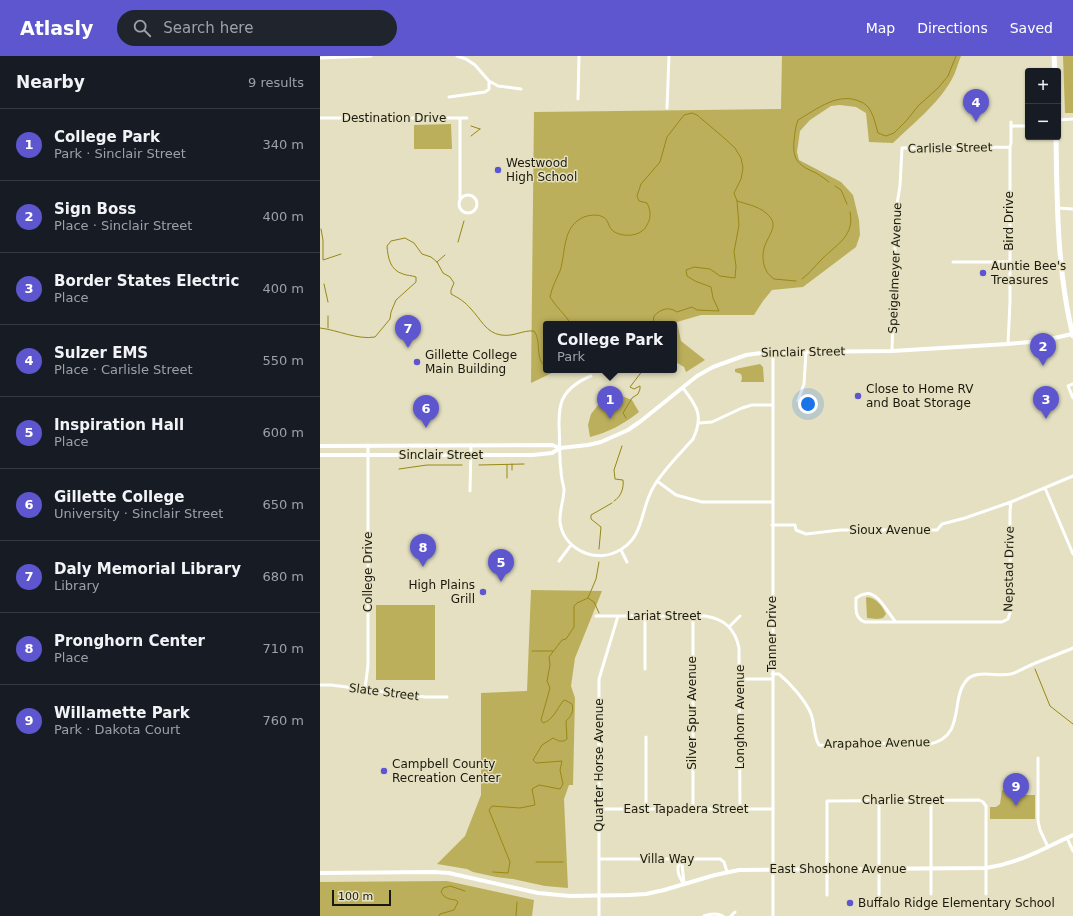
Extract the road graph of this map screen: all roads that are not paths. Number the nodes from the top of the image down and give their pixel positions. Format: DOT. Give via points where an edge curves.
graph roads {
  1 [pos="371,56"];
  2 [pos="457,56"];
  3 [pos="579,56"];
  4 [pos="669,56"];
  5 [pos="1054,56"];
  6 [pos="330,57"];
  7 [pos="320,58"];
  8 [pos="1055,68"];
  9 [pos="489,81"];
  10 [pos="521,89"];
  11 [pos="448,97"];
  12 [pos="578,99"];
  13 [pos="667,108"];
  14 [pos="320,118"];
  15 [pos="460,118"];
  16 [pos="467,118"];
  17 [pos="1073,119"];
  18 [pos="1061,120"];
  19 [pos="1025,126"];
  20 [pos="1056,140"];
  21 [pos="1010,147"];
  22 [pos="900,186"];
  23 [pos="460,200"];
  24 [pos="1058,208"];
  25 [pos="1073,209"];
  26 [pos="953,262"];
  27 [pos="1010,262"];
  28 [pos="1073,335"];
  29 [pos="1008,344"];
  30 [pos="892,351"];
  31 [pos="773,352"];
  32 [pos="806,352"];
  33 [pos="591,376"];
  34 [pos="1073,384"];
  35 [pos="683,388"];
  36 [pos="1073,398"];
  37 [pos="798,401"];
  38 [pos="772,405"];
  39 [pos="699,423"];
  40 [pos="368,445"];
  41 [pos="471,445"];
  42 [pos="320,446"];
  43 [pos="560,448"];
  44 [pos="320,455"];
  45 [pos="368,455"];
  46 [pos="471,455"];
  47 [pos="1073,476"];
  48 [pos="657,481"];
  49 [pos="1045,488"];
  50 [pos="470,491"];
  51 [pos="772,502"];
  52 [pos="1011,502"];
  53 [pos="772,525"];
  54 [pos="571,545"];
  55 [pos="621,550"];
  56 [pos="1073,554"];
  57 [pos="559,561"];
  58 [pos="627,562"];
  59 [pos="596,616"];
  60 [pos="618,616"];
  61 [pos="646,616"];
  62 [pos="693,616"];
  63 [pos="740,616"];
  64 [pos="895,621"];
  65 [pos="730,626"];
  66 [pos="1073,648"];
  67 [pos="645,669"];
  68 [pos="772,674"];
  69 [pos="772,679"];
  70 [pos="740,680"];
  71 [pos="320,685"];
  72 [pos="365,689"];
  73 [pos="448,697"];
  74 [pos="646,737"];
  75 [pos="1038,758"];
  76 [pos="879,800"];
  77 [pos="931,800"];
  78 [pos="599,809"];
  79 [pos="740,809"];
  80 [pos="773,809"];
  81 [pos="646,810"];
  82 [pos="693,810"];
  83 [pos="1073,835"];
  84 [pos="1067,838"];
  85 [pos="1048,847"];
  86 [pos="1073,851"];
  87 [pos="599,859"];
  88 [pos="680,859"];
  89 [pos="986,868"];
  90 [pos="773,869"];
  91 [pos="828,869"];
  92 [pos="879,869"];
  93 [pos="931,869"];
  94 [pos="727,872"];
  95 [pos="320,873"];
  96 [pos="684,884"];
  97 [pos="932,894"];
  98 [pos="986,894"];
  99 [pos="827,895"];
  100 [pos="879,895"];
  101 [pos="599,896"];
  102 [pos="735,912"];
  103 [pos="599,916"];
  104 [pos="704,916"];
  105 [pos="723,916"];
  106 [pos="731,916"];
  107 [pos="773,916"];
  1 -- 6 [label="street"];
  2 -- 9 [label="street" via="475,65"];
  3 -- 12 [label="street"];
  4 -- 13 [label="street"];
  5 -- 8 [label="highway"];
  6 -- 7 [label="street"];
  9 -- 10 [label="street" via="498,86"];
  9 -- 11 [label="street" via="485,92"];
  14 -- 15 [label="street, Destination Drive"];
  15 -- 16 [label="street, Destination Drive"];
  15 -- 23 [label="street"];
  17 -- 18 [label="street"];
  19 -- 21 [label="street, Bird Drive" via="1011,124"];
  20 -- 24 [label="highway"];
  21 -- 22 [label="street, Carlisle Street" via="902,148"];
  21 -- 27 [label="street, Bird Drive"];
  22 -- 30 [label="street, Speigelmeyer Avenue" via="896,210"];
  23 -- 23 [label="street" via="459,205 464,212 472,212 476,208 475,199 470,196 464,196"];
  24 -- 25 [label="street"];
  24 -- 28 [label="highway" via="1061,270"];
  26 -- 27 [label="street"];
  27 -- 29 [label="street, Bird Drive"];
  28 -- 29 [label="street, Sinclair Street"];
  29 -- 30 [label="street, Sinclair Street"];
  30 -- 32 [label="street, Sinclair Street"];
  31 -- 32 [label="street, Sinclair Street"];
  31 -- 35 [label="street, Sinclair Street" via="731,359 697,376"];
  31 -- 38 [label="street, Tanner Drive"];
  32 -- 37 [label="street" via="804,384"];
  33 -- 43 [label="street" via="565,394 559,413"];
  34 -- 36 [label="street" via="1068,386"];
  35 -- 39 [label="street" via="696,406"];
  35 -- 43 [label="street, Sinclair Street" via="628,430 588,446"];
  38 -- 39 [label="street" via="752,405 712,422"];
  38 -- 51 [label="street, Tanner Drive"];
  39 -- 48 [label="street" via="693,439"];
  40 -- 41 [label="street, Sinclair Street"];
  40 -- 42 [label="street, Sinclair Street"];
  40 -- 45 [label="street, College Drive"];
  41 -- 43 [label="street, Sinclair Street" via="552,445"];
  41 -- 46 [label="street"];
  43 -- 46 [label="street, Sinclair Street" via="552,453 533,455"];
  43 -- 54 [label="street" via="564,498 560,522 562,531"];
  44 -- 45 [label="street, Sinclair Street"];
  45 -- 46 [label="street, Sinclair Street"];
  45 -- 72 [label="street, College Drive" via="368,665"];
  46 -- 50 [label="street"];
  47 -- 49 [label="street, Sioux Avenue"];
  48 -- 51 [label="street" via="676,495 702,502"];
  48 -- 55 [label="street" via="636,534"];
  49 -- 52 [label="street, Sioux Avenue"];
  49 -- 56 [label="street"];
  51 -- 53 [label="street, Tanner Drive"];
  52 -- 53 [label="street, Sioux Avenue" via="942,524 937,530 840,530 806,534 796,530 795,525"];
  52 -- 64 [label="street, Nepstad Drive" via="1008,619 1002,622"];
  53 -- 68 [label="street, Tanner Drive"];
  54 -- 55 [label="street" via="584,553 594,555"];
  54 -- 57 [label="street"];
  55 -- 58 [label="street"];
  59 -- 60 [label="street, Lariat Street"];
  60 -- 61 [label="street, Lariat Street"];
  60 -- 78 [label="street, Quarter Horse Avenue" via="599,678"];
  61 -- 62 [label="street, Lariat Street"];
  61 -- 67 [label="street"];
  62 -- 65 [label="street, Lariat Street" via="714,617"];
  62 -- 82 [label="street, Silver Spur Avenue"];
  63 -- 65 [label="street"];
  64 -- 64 [label="street, Nepstad Drive" via="861,620 857,615 856,598 866,593 876,596"];
  65 -- 70 [label="street, Longhorn Avenue" via="738,641"];
  66 -- 68 [label="street, Arapahoe Avenue" via="1010,674 974,675 968,678 962,688 953,726 940,741 930,744 819,745 815,738 811,714 803,701 779,674"];
  68 -- 69 [label="street, Tanner Drive"];
  69 -- 70 [label="street"];
  69 -- 80 [label="street, Tanner Drive"];
  70 -- 79 [label="street, Longhorn Avenue"];
  71 -- 72 [label="street, Slate Street"];
  72 -- 73 [label="street, Slate Street" via="425,697"];
  74 -- 81 [label="street"];
  75 -- 85 [label="street" via="1038,821"];
  76 -- 77 [label="street, Charlie Street"];
  76 -- 91 [label="street, Charlie Street" via="827,801"];
  76 -- 92 [label="street"];
  77 -- 89 [label="street, Charlie Street" via="983,802 986,806"];
  77 -- 93 [label="street"];
  78 -- 81 [label="street, East Tapadera Street"];
  78 -- 87 [label="street, Quarter Horse Avenue"];
  79 -- 80 [label="street, East Tapadera Street"];
  79 -- 82 [label="street, East Tapadera Street"];
  80 -- 90 [label="street, Tanner Drive"];
  81 -- 82 [label="street, East Tapadera Street"];
  83 -- 84 [label="street, East Shoshone Avenue"];
  84 -- 85 [label="street, East Shoshone Avenue"];
  84 -- 86 [label="street"];
  85 -- 89 [label="street, East Shoshone Avenue" via="1022,859"];
  87 -- 88 [label="street, Villa Way"];
  87 -- 101 [label="street, Quarter Horse Avenue"];
  88 -- 94 [label="street, Villa Way" via="720,859 724,862"];
  88 -- 96 [label="street"];
  89 -- 93 [label="street, East Shoshone Avenue"];
  89 -- 98 [label="street"];
  90 -- 91 [label="street, East Shoshone Avenue"];
  90 -- 94 [label="street, East Shoshone Avenue"];
  90 -- 107 [label="street, Tanner Drive"];
  91 -- 92 [label="street, East Shoshone Avenue"];
  91 -- 99 [label="street"];
  92 -- 93 [label="street, East Shoshone Avenue"];
  92 -- 100 [label="street"];
  93 -- 97 [label="street"];
  94 -- 96 [label="street, East Shoshone Avenue"];
  95 -- 101 [label="street, East Shoshone Avenue" via="449,873 538,893"];
  96 -- 101 [label="street, East Shoshone Avenue" via="646,894"];
  101 -- 103 [label="street, Quarter Horse Avenue"];
  102 -- 106 [label="street"];
  104 -- 105 [label="street"];
}
